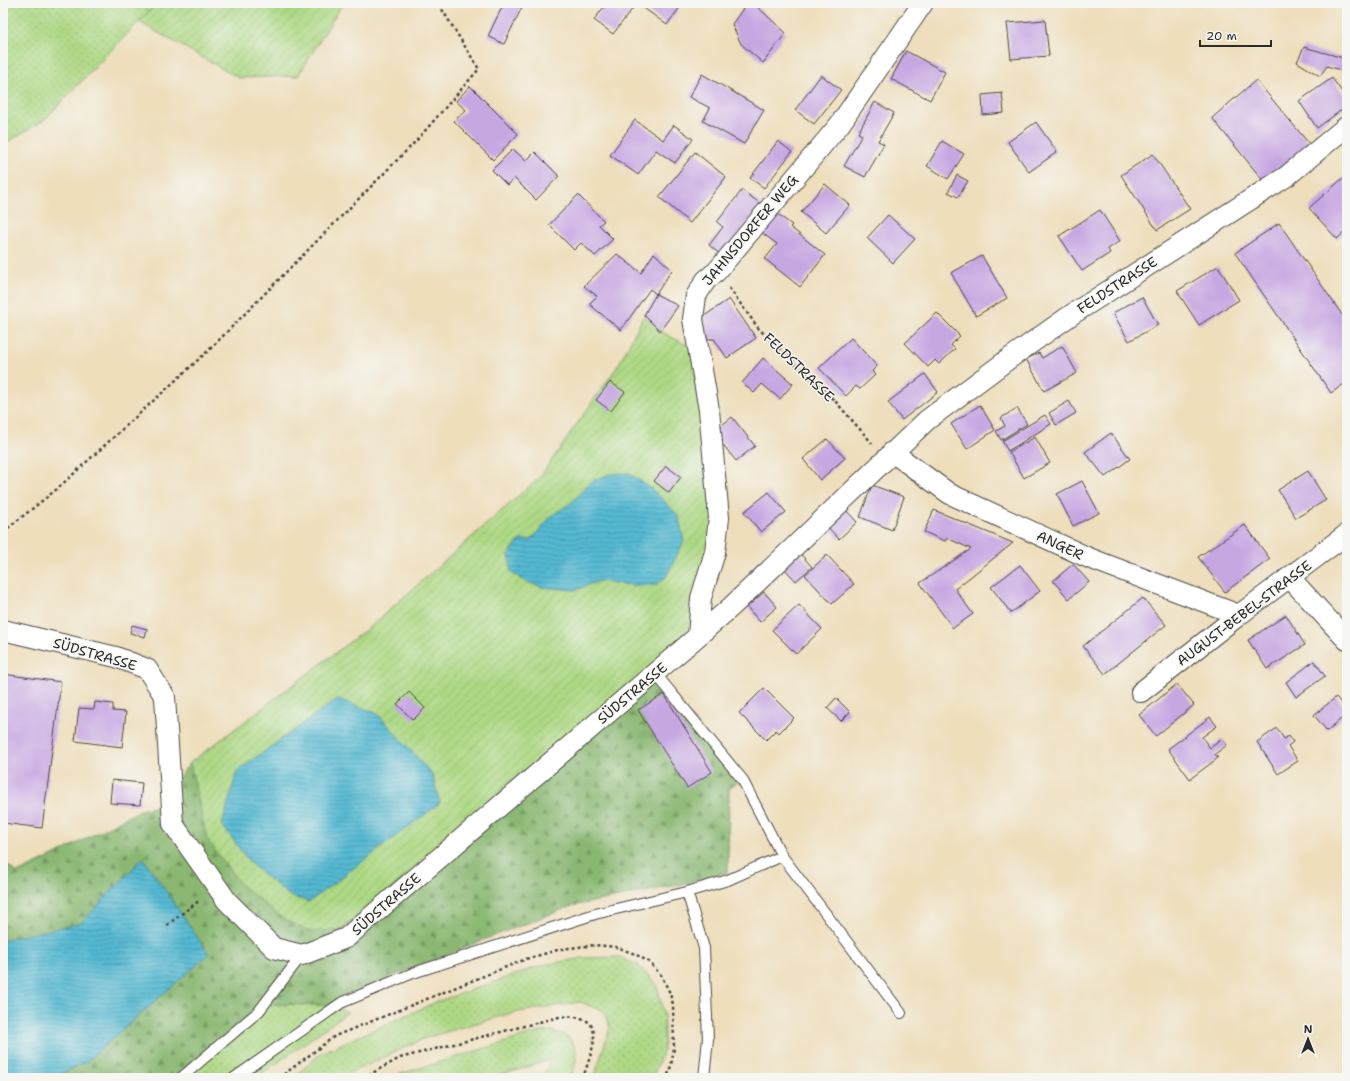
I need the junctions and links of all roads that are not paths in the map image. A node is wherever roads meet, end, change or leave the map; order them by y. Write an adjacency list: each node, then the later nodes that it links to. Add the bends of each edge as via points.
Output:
1 (923, 3): 9 (street, JAHNSDORFER WEG, via 840,124 717,271 706,280 696,296 693,319 709,410 719,518 715,552 701,598)
2 (1347, 126): 3 (street, FELDSTRASSE, via 1287,176 1071,315 1010,358 927,420)
3 (892, 452): 6 (street, FELDSTRASSE); 7 (street, ANGER, via 950,494 1089,558)
4 (1347, 534): 5 (street, AUGUST-BEBEL-STRASSE)
5 (1290, 578): 7 (street, AUGUST-BEBEL-STRASSE); 10 (street)
6 (731, 607): 9 (street, SÜDSTRASSE)
7 (1239, 615): 12 (street, AUGUST-BEBEL-STRASSE)
8 (3, 630): 15 (street, SÜDSTRASSE, via 116,657 147,669 165,696 173,824 227,901 274,948)
9 (698, 636): 11 (street, SÜDSTRASSE)
10 (1347, 640)
11 (655, 673): 13 (lane, via 742,779); 15 (street, SÜDSTRASSE, via 346,938)
12 (1141, 692)
13 (782, 856): 14 (lane, via 728,880); 16 (lane)
14 (687, 892): 18 (lane, via 595,914 413,973 341,1003); 19 (lane, via 704,948 708,1038)
15 (302, 955): 17 (lane, via 259,1011)
16 (901, 1013)
17 (181, 1078)
18 (234, 1078)
19 (704, 1078)

